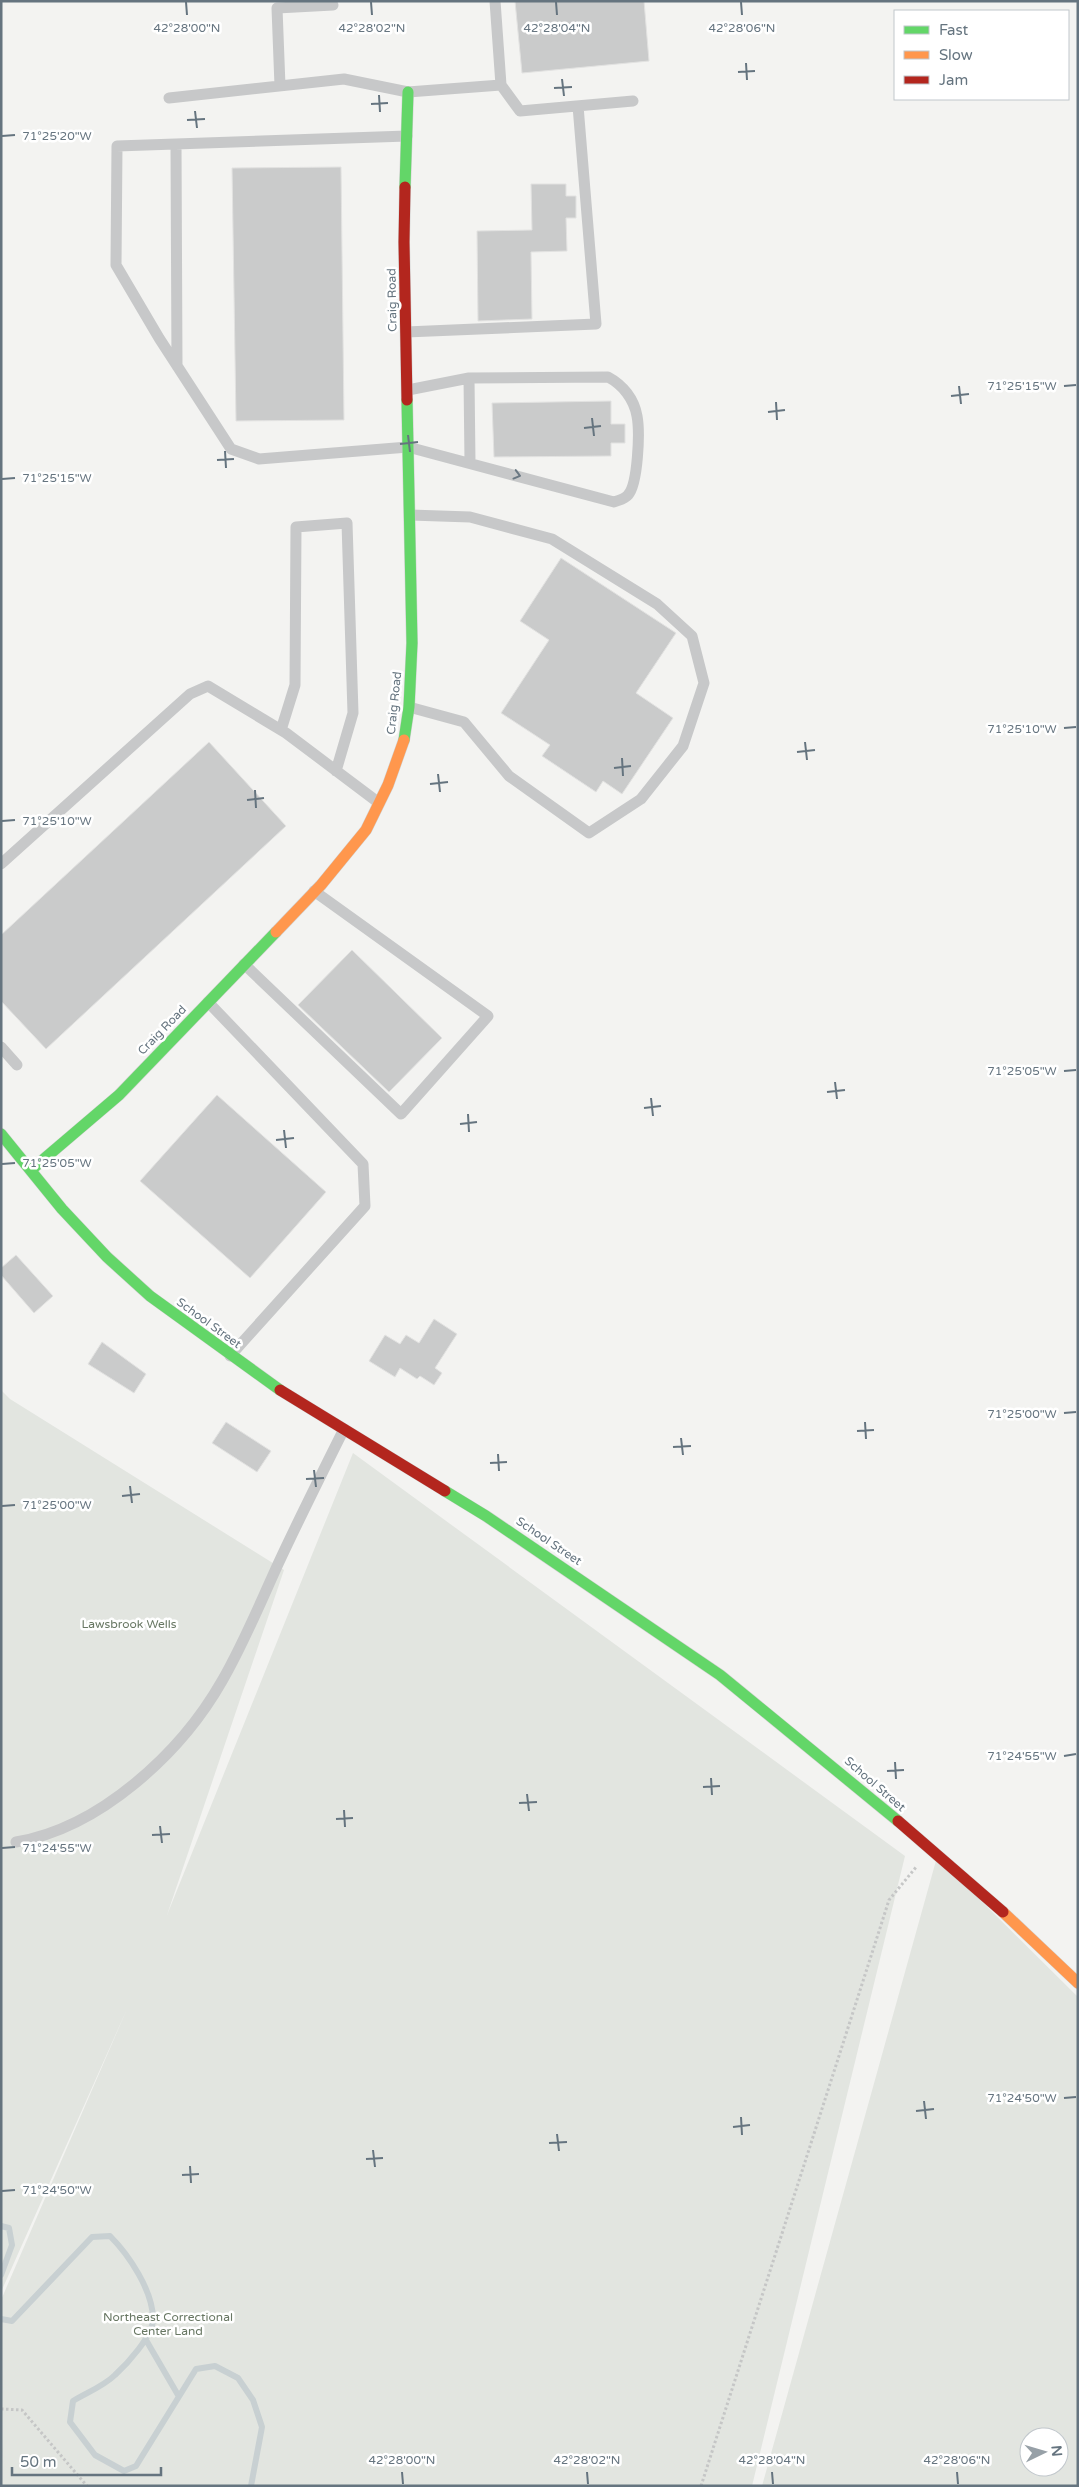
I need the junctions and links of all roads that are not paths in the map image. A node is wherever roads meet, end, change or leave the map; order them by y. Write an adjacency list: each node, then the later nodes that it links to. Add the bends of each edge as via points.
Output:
1 (495, 1): 3 (lane)
2 (333, 5): 4 (lane, via 277,8)
3 (501, 85): 5 (lane); 8 (lane, via 520,111)
4 (280, 86): 5 (lane, via 344,79); 6 (lane)
5 (408, 92): 9 (street, Craig Road)
6 (170, 98)
7 (633, 101): 8 (lane)
8 (578, 106): 11 (lane, via 596,324)
9 (407, 136): 10 (lane); 11 (street, Craig Road)
10 (176, 144): 12 (lane); 12 (lane, via 117,146 116,265)
11 (406, 332): 14 (street, Craig Road)
12 (177, 366): 15 (lane, via 231,449 259,459)
13 (469, 378): 14 (lane); 16 (lane); 16 (lane, one-way to 13, via 614,502 627,496 634,485 637,416 620,384 608,377)
14 (408, 390): 15 (street, Craig Road)
15 (408, 447): 16 (lane); 17 (street, Craig Road)
16 (470, 462)
17 (410, 515): 18 (street, Craig Road, via 412,643); 18 (lane, via 470,517 552,539 657,604 692,636 704,683 683,746 641,799 589,833 509,776 464,722)
18 (409, 707): 21 (street, Craig Road, via 403,746)
19 (281, 730): 20 (lane); 20 (lane, via 295,685 296,527 347,524 353,713); 22 (lane, via 208,686 199,690 183,700)
20 (336, 771): 21 (lane)
21 (379, 803): 23 (street, Craig Road, via 366,830)
22 (1, 864)
23 (314, 892): 24 (street, Craig Road); 24 (lane, via 488,1016 401,1114)
24 (244, 964): 25 (street, Craig Road)
25 (208, 1002): 29 (street, Craig Road, via 119,1095); 30 (lane, via 363,1164 365,1206)
26 (1, 1046): 27 (lane)
27 (17, 1065)
28 (1, 1134): 29 (street, School Street)
29 (30, 1170): 30 (street, School Street, via 107,1257 150,1296)
30 (230, 1356): 31 (street, School Street)
31 (345, 1428): 32 (lane, via 223,1681 197,1720 161,1760 120,1794 78,1821 38,1838); 33 (street, School Street, via 556,1561 720,1675 867,1794 1027,1933)
32 (16, 1842)
33 (1078, 1983)

